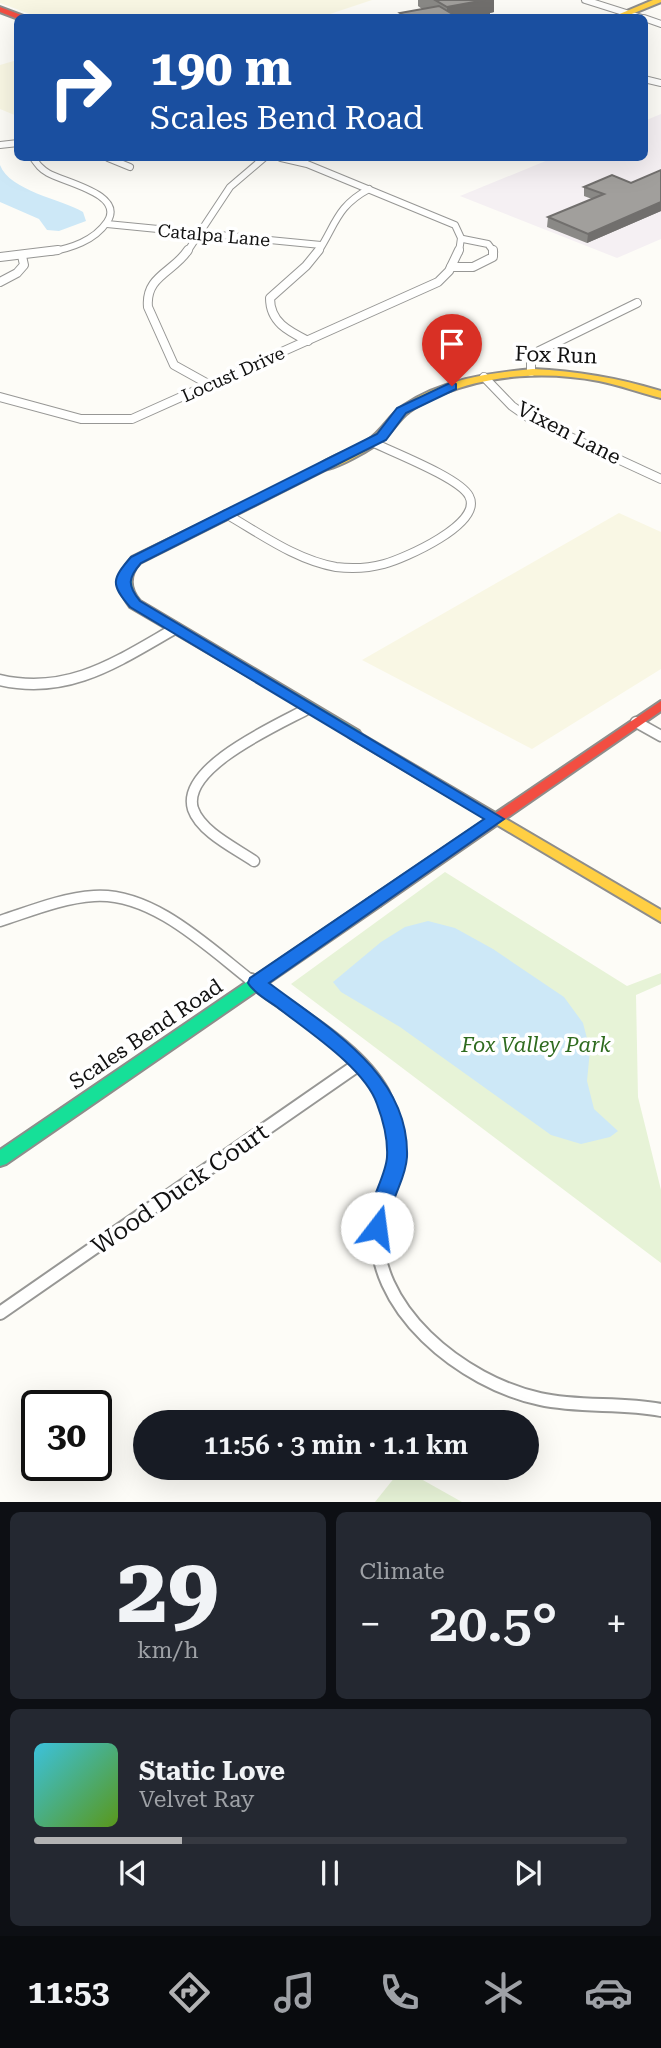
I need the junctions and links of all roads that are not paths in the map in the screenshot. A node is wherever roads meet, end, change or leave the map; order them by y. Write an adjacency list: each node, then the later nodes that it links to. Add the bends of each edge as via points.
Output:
1 (585, 0): 3 (street)
2 (660, 0): 4 (street)
3 (618, 14)
4 (623, 14)
5 (34, 161): 11 (street, via 48,173 102,197 111,213)
6 (115, 161): 9 (street)
7 (260, 161): 12 (street, via 230,187)
8 (294, 161): 10 (street, Locust Drive)
9 (130, 167)
10 (369, 189): 13 (street, Locust Drive, via 455,225); 14 (street, via 341,206)
11 (107, 224): 12 (street, Catalpa Lane); 16 (street, via 72,246)
12 (200, 233): 14 (street, Catalpa Lane); 23 (street, via 185,255 156,278 147,298 174,365)
13 (463, 239): 17 (street, Locust Drive); 17 (street, Locust Drive, via 488,244 493,257 473,268)
14 (321, 245): 20 (street, via 311,262 270,298 271,312 280,325)
15 (0, 257): 16 (street)
16 (22, 257): 18 (street, via 21,270)
17 (451, 267): 20 (street, Locust Drive, via 438,282)
18 (0, 282)
19 (637, 303): 21 (street, via 539,351 531,359)
20 (308, 341): 23 (street, Locust Drive)
21 (531, 372): 22 (street, Fox Run); 24 (street, Fox Run, via 605,377)
22 (484, 377): 26 (street, Fox Run, via 407,407 387,432); 27 (street, Vixen Lane, via 529,418)
23 (210, 384): 25 (street, Locust Drive, via 143,415 106,422 79,421)
24 (661, 395)
25 (0, 397)
26 (372, 442): 28 (street, Fox Run); 28 (street, via 459,485 471,498 470,515 399,559 351,568 315,561)
27 (661, 479)
28 (226, 514): 29 (street, Fox Run, via 136,560 124,573 123,590 128,597)
29 (176, 628): 30 (street, via 65,683 27,686); 32 (street)
30 (0, 680)
31 (661, 705): 33 (street, Scales Bend Road)
32 (309, 708): 35 (street); 36 (street, via 216,762 192,791 201,820)
33 (636, 722): 34 (street); 35 (street, Scales Bend Road)
34 (661, 736)
35 (495, 819): 37 (street); 39 (street, Scales Bend Road)
36 (254, 861)
37 (661, 917)
38 (0, 920): 39 (street, via 85,897 130,899 153,909)
39 (257, 983): 40 (street); 41 (street, Scales Bend Road)
40 (359, 1064): 42 (street, Wood Duck Court); 43 (street, via 387,1102 397,1142 393,1178 377,1228 379,1250 387,1279 427,1337 482,1380 514,1392 580,1405)
41 (0, 1159)
42 (0, 1313)
43 (661, 1410)

